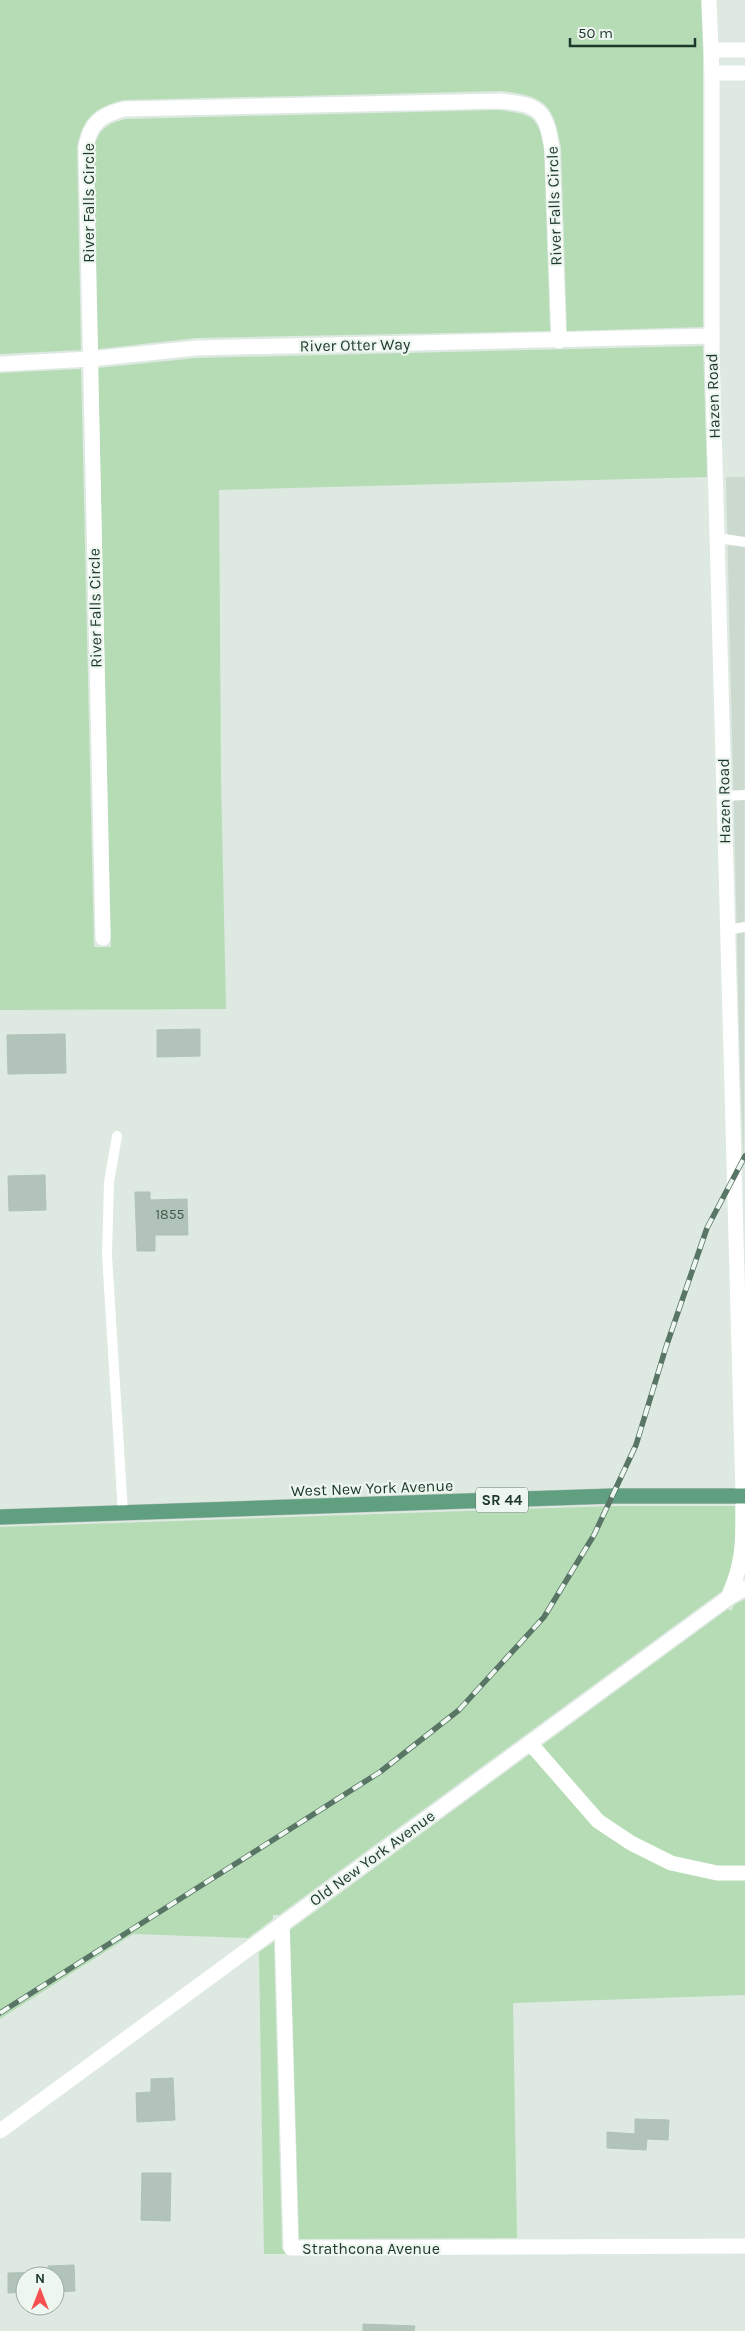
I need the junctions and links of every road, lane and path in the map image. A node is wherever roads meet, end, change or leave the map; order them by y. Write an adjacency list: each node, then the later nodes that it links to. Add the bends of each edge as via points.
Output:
1 (709, 0): 2 (street, Hazen Road)
2 (712, 50): 3 (street); 4 (street, Hazen Road)
3 (745, 50)
4 (712, 73): 5 (street); 6 (street, Hazen Road)
5 (745, 73)
6 (712, 336): 7 (street, River Otter Way); 10 (street, Hazen Road)
7 (559, 341): 8 (street, River Otter Way, via 196,348); 8 (street, River Falls Circle, via 552,148 549,127 539,110 524,103 500,101 124,109 99,120 89,131 86,147)
8 (90, 360): 9 (street, River Otter Way); 16 (street, River Falls Circle)
9 (0, 364)
10 (718, 538): 11 (lane); 13 (street, Hazen Road)
11 (745, 542)
12 (745, 795): 13 (lane)
13 (724, 796): 15 (street, Hazen Road)
14 (745, 927): 15 (lane)
15 (727, 930): 18 (street, Hazen Road)
16 (102, 938)
17 (117, 1136): 20 (lane, via 109,1182 107,1255)
18 (741, 1265): 19 (street, Hazen Road)
19 (744, 1496): 20 (main road, West New York Avenue / SR 44, via 613,1496); 23 (street, Hazen Road, via 743,1559 739,1577)
20 (123, 1513): 21 (main road, West New York Avenue / SR 44)
21 (0, 1517)
22 (745, 1588): 23 (street, Old New York Avenue)
23 (728, 1598): 24 (street, Old New York Avenue)
24 (530, 1743): 25 (street, via 598,1821 631,1843 672,1863 717,1872); 26 (street, Old New York Avenue)
25 (745, 1873)
26 (282, 1924): 27 (street, Old New York Avenue); 28 (street, Strathcona Avenue, via 291,2248)
27 (0, 2131)
28 (745, 2246)

